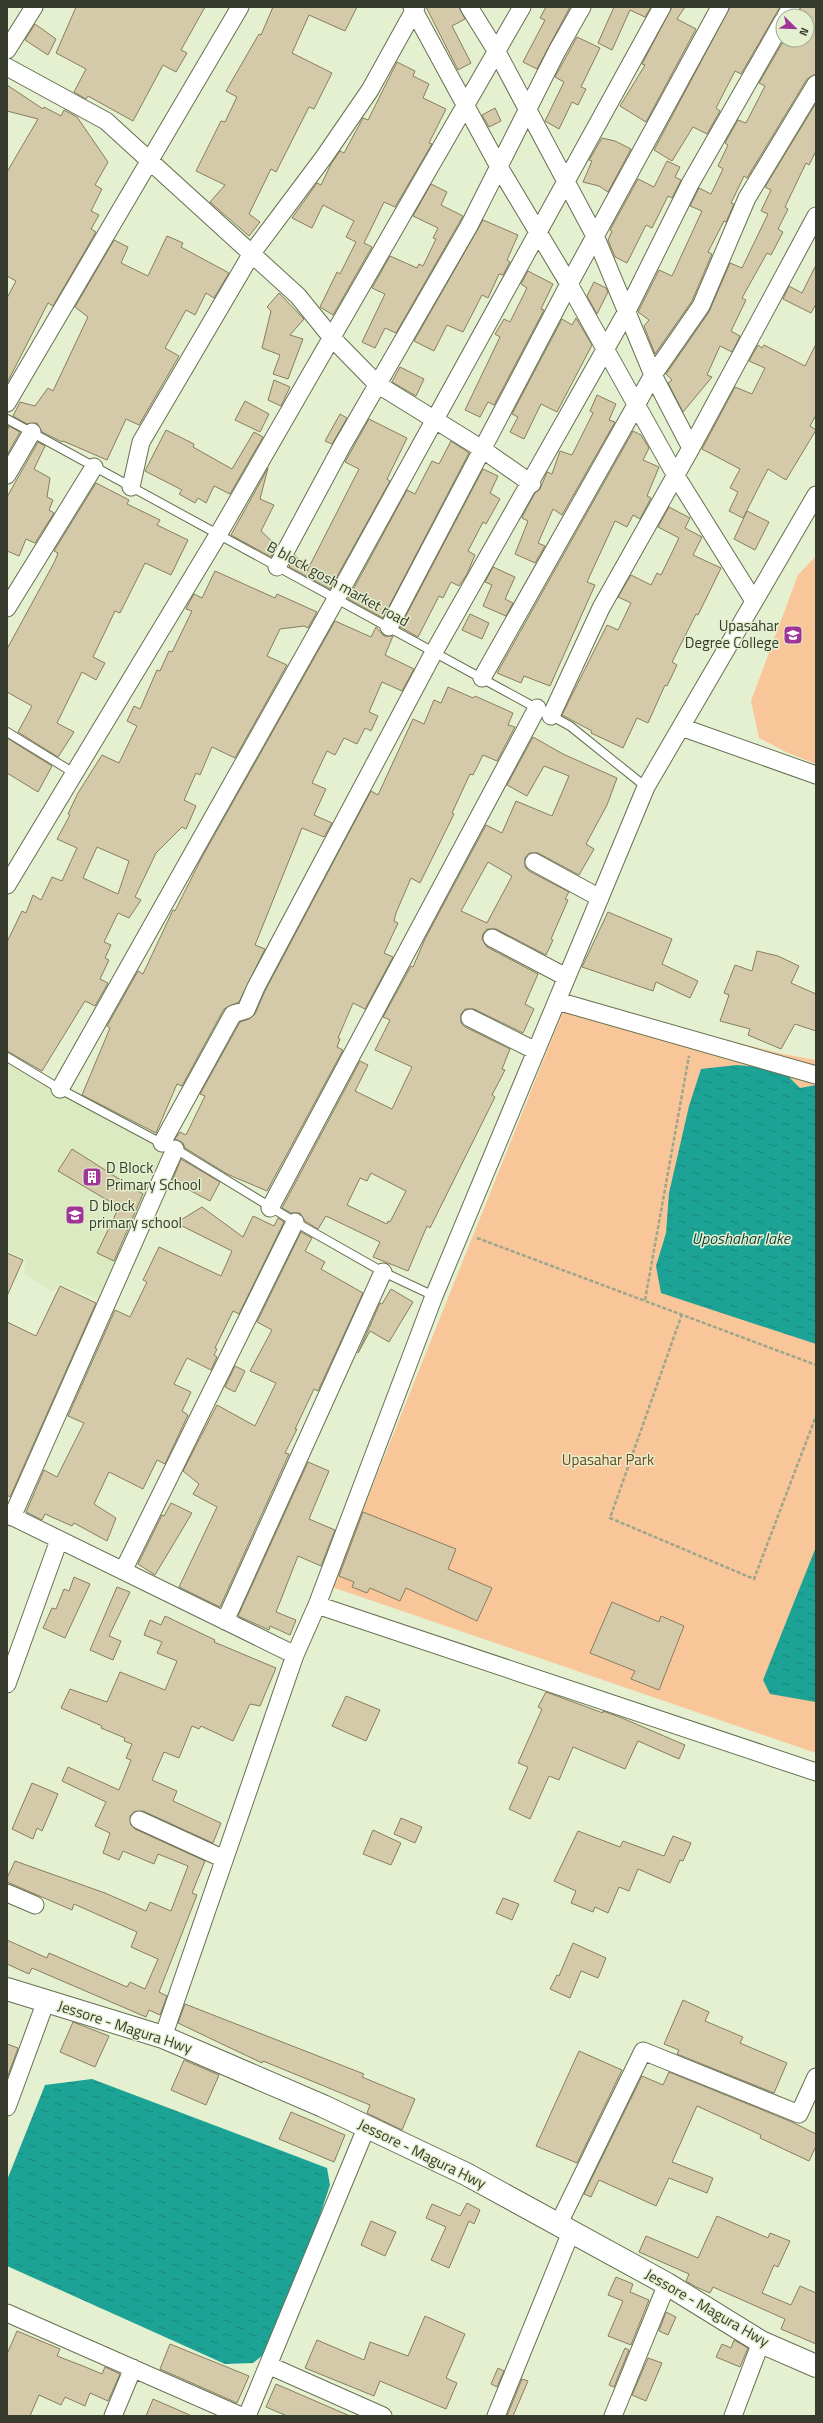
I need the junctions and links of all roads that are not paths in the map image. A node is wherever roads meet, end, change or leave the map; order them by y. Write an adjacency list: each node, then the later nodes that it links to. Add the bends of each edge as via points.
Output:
1 (34, 7): 10 (street)
2 (240, 7): 16 (street)
3 (469, 7): 11 (street)
4 (522, 7): 11 (street)
5 (582, 7): 15 (street)
6 (662, 7): 18 (street)
7 (720, 7): 21 (street)
8 (414, 8): 14 (street); 22 (street, via 370,90 324,157)
9 (775, 35): 24 (street, via 690,184)
10 (7, 50)
11 (497, 52): 14 (street); 15 (street)
12 (7, 67): 16 (street, via 106,121)
13 (816, 84): 27 (street, via 747,198 701,306)
14 (465, 105): 17 (street); 25 (street)
15 (528, 109): 17 (street); 18 (street)
16 (150, 160): 22 (street); 29 (street)
17 (499, 167): 20 (street); 28 (street, via 469,226)
18 (566, 180): 20 (street); 21 (street)
19 (816, 216): 34 (street)
20 (538, 230): 23 (street); 32 (street)
21 (596, 238): 23 (street); 24 (street)
22 (252, 253): 25 (street, via 298,296); 40 (street, via 141,442)
23 (569, 284): 26 (street); 35 (street)
24 (627, 311): 26 (street); 27 (street)
25 (332, 338): 28 (street); 42 (street)
26 (606, 350): 30 (street); 39 (street)
27 (653, 375): 30 (street); 34 (street)
28 (377, 384): 32 (street); 43 (street)
29 (7, 403)
30 (636, 405): 38 (street); 49 (street)
31 (7, 419): 33 (lane, B block gosh market road)
32 (434, 420): 35 (street); 44 (street)
33 (32, 432): 36 (lane, B block gosh market road); 37 (street)
34 (692, 448): 38 (street)
35 (482, 449): 39 (street); 47 (street)
36 (94, 467): 40 (lane, B block gosh market road); 46 (street)
37 (7, 475)
38 (676, 476): 45 (street); 50 (street)
39 (532, 484): 48 (street)
40 (131, 487): 42 (lane, B block gosh market road)
41 (816, 495): 45 (street)
42 (218, 535): 43 (lane, B block gosh market road); 53 (street)
43 (277, 567): 44 (lane, B block gosh market road)
44 (336, 599): 47 (lane, B block gosh market road); 66 (street)
45 (754, 601): 51 (street)
46 (7, 608)
47 (389, 627): 48 (lane, B block gosh market road)
48 (434, 652): 49 (lane, B block gosh market road); 67 (street, via 246,1010 233,1014)
49 (482, 678): 50 (lane, B block gosh market road)
50 (544, 712): 55 (lane, B block gosh market road, via 570,726); 68 (street)
51 (681, 727): 54 (street); 55 (street)
52 (7, 732): 53 (lane)
53 (74, 773): 57 (street)
54 (816, 775)
55 (646, 787): 58 (street)
56 (534, 862): 58 (street)
57 (7, 885)
58 (600, 898): 60 (street)
59 (492, 938): 60 (street)
60 (566, 977): 61 (street)
61 (557, 1001): 63 (street); 65 (street)
62 (470, 1018): 63 (street)
63 (536, 1051): 71 (street)
64 (7, 1057): 66 (lane)
65 (816, 1075)
66 (60, 1089): 67 (lane)
67 (169, 1146): 68 (lane); 72 (street)
68 (270, 1208): 69 (lane)
69 (295, 1222): 70 (lane); 74 (street)
70 (384, 1272): 71 (lane); 76 (street)
71 (434, 1296): 75 (street)
72 (10, 1516): 73 (street)
73 (59, 1540): 74 (street); 78 (street)
74 (123, 1571): 76 (street)
75 (317, 1606): 77 (street); 79 (street)
76 (225, 1621): 77 (street)
77 (295, 1655): 81 (street)
78 (7, 1684)
79 (816, 1772)
80 (139, 1820): 81 (street)
81 (224, 1859): 86 (street)
82 (7, 1893): 83 (street)
83 (35, 1905)
84 (7, 1990): 85 (highway, Jessore - Magura Hwy)
85 (46, 2001): 86 (highway, Jessore - Magura Hwy); 88 (street)
86 (163, 2037): 89 (highway, Jessore - Magura Hwy, via 276,2084)
87 (816, 2077): 90 (street, via 799,2114 643,2051)
88 (7, 2108)
89 (367, 2126): 90 (highway, Jessore - Magura Hwy, via 466,2174); 94 (street)
90 (564, 2228): 91 (highway, Jessore - Magura Hwy); 101 (street)
91 (667, 2284): 93 (highway, Jessore - Magura Hwy); 102 (street)
92 (7, 2314): 96 (street)
93 (762, 2342): 95 (highway, Jessore - Magura Hwy); 103 (street)
94 (268, 2365): 97 (street); 100 (street)
95 (816, 2366)
96 (133, 2368): 98 (street); 99 (street)
97 (379, 2415)
98 (113, 2416)
99 (241, 2416)
100 (247, 2416)
101 (496, 2416)
102 (613, 2416)
103 (733, 2416)

